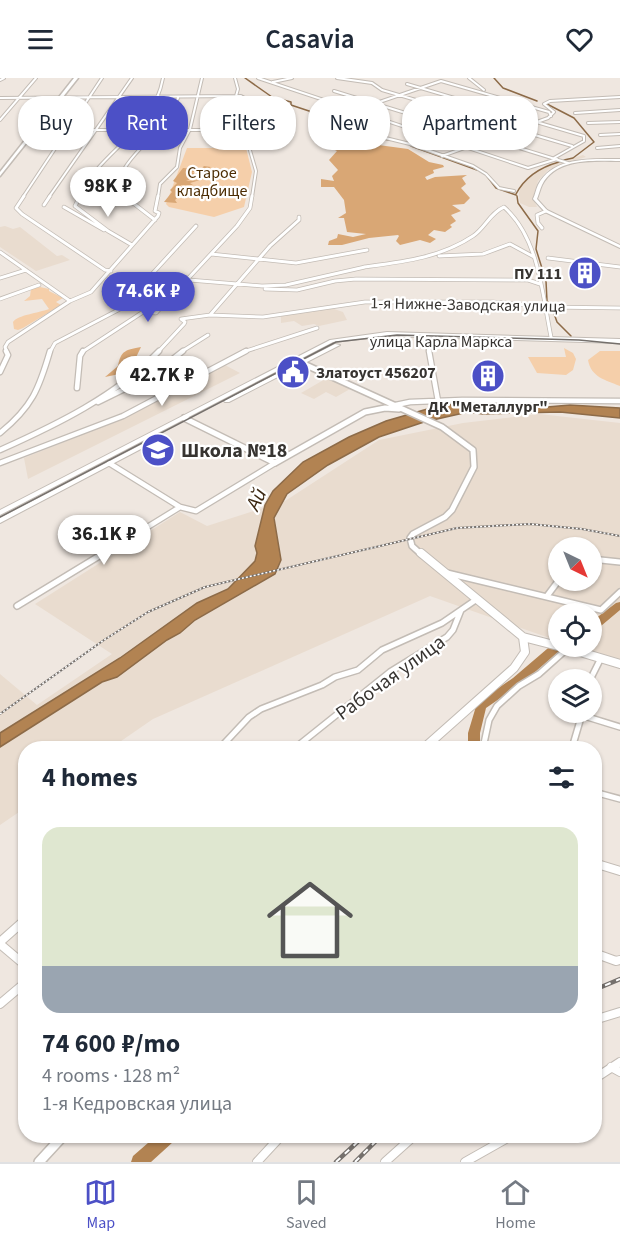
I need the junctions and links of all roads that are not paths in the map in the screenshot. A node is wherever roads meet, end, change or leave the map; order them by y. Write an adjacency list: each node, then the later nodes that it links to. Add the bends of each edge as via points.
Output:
1 (4, 78): 13 (street)
2 (36, 78): 20 (street)
3 (76, 78): 21 (main road)
4 (102, 78): 22 (street)
5 (132, 78): 23 (street)
6 (163, 78): 24 (street)
7 (202, 78): 31 (street)
8 (236, 78): 25 (street)
9 (258, 78): 14 (street)
10 (292, 78): 14 (street)
11 (338, 78): 19 (street, via 372,83)
12 (469, 78): 18 (street)
13 (0, 80)
14 (271, 83): 26 (street)
15 (407, 84): 16 (street)
16 (418, 88): 18 (street, via 441,81); 19 (street); 43 (street)
17 (334, 91): 27 (street)
18 (486, 91): 40 (street, via 531,105)
19 (400, 95): 28 (street); 35 (street)
20 (22, 96)
21 (62, 96)
22 (91, 96)
23 (121, 96)
24 (160, 96)
25 (238, 96)
26 (309, 96)
27 (350, 96)
28 (403, 96)
29 (18, 97): 33 (street)
30 (188, 97): 31 (street)
31 (197, 97): 32 (street); 49 (street)
32 (200, 97)
33 (0, 98)
34 (620, 98): 37 (street)
35 (390, 99)
36 (18, 101): 42 (street)
37 (544, 103): 40 (street, via 554,112)
38 (620, 110): 39 (street)
39 (575, 113)
40 (551, 116): 43 (street)
41 (106, 117): 47 (street)
42 (0, 120)
43 (539, 122): 55 (street, via 584,136 584,141)
44 (620, 122): 45 (street)
45 (588, 123)
46 (94, 128): 47 (street)
47 (98, 128): 48 (street); 71 (street)
48 (106, 128)
49 (190, 129): 50 (street); 74 (street, via 180,148 177,167 160,184 155,211)
50 (200, 129)
51 (620, 134): 52 (street)
52 (600, 135)
53 (538, 136): 55 (street)
54 (390, 139): 66 (street)
55 (572, 146): 67 (street)
56 (620, 146): 57 (street)
57 (597, 148)
58 (20, 150): 69 (main road)
59 (55, 150): 93 (street, via 16,205 22,214)
60 (116, 150): 79 (street, via 90,177 75,206)
61 (139, 150): 76 (street, via 117,185 118,191)
62 (250, 150): 84 (street, via 256,171 250,208)
63 (461, 150): 66 (street)
64 (473, 150): 67 (street, via 528,168)
65 (528, 150): 67 (street)
66 (442, 156): 70 (street, via 473,166 499,188)
67 (561, 160): 68 (main road); 73 (main road, via 542,181 536,199)
68 (620, 160)
69 (0, 176)
70 (514, 191)
71 (44, 205)
72 (64, 207): 79 (street)
73 (546, 211): 78 (street, via 537,215); 81 (main road)
74 (159, 213): 76 (street)
75 (299, 217): 88 (street)
76 (155, 220): 80 (street)
77 (196, 226): 126 (street, via 120,309 51,348 37,395 28,410)
78 (542, 228)
79 (108, 231): 80 (street)
80 (132, 245): 93 (street)
81 (620, 247)
82 (367, 250): 88 (street, via 296,263)
83 (0, 252): 92 (street)
84 (211, 254): 88 (street); 95 (street)
85 (435, 256): 86 (street, via 483,254 510,244); 86 (street, via 480,231 504,207 514,213); 90 (street)
86 (534, 257): 98 (street)
87 (548, 258): 91 (street)
88 (259, 260): 97 (street)
89 (377, 266): 90 (street)
90 (364, 267): 97 (street, via 286,285)
91 (620, 267)
92 (26, 270): 94 (street); 96 (street)
93 (111, 272): 103 (street, via 91,292)
94 (0, 278)
95 (189, 279): 97 (street); 116 (street, via 156,313 143,312 83,351)
96 (42, 280): 99 (street); 100 (street)
97 (236, 284): 107 (street)
98 (540, 284): 101 (street, via 528,280 356,279 297,290); 104 (street)
99 (39, 285): 100 (street); 102 (street)
100 (53, 289): 103 (street)
101 (265, 289)
102 (0, 299)
103 (70, 301): 115 (street, via 8,342 8,356)
104 (546, 307): 105 (street, 1-я Нижне-Заводская улица); 107 (street, 1-я Нижне-Заводская улица, via 493,302 365,302 263,317); 110 (street)
105 (558, 307): 106 (street, 1-я Нижне-Заводская улица)
106 (620, 308)
107 (210, 315): 123 (street, via 181,320 184,324 151,361)
108 (316, 328): 128 (street, via 248,350 123,416)
109 (208, 335): 123 (street, via 197,339 151,376)
110 (551, 337): 112 (main road, улица Карла Маркса); 114 (main road, улица Карла Маркса, via 380,334 332,341)
111 (427, 339): 112 (main road, улица Карла Маркса); 114 (main road, улица Карла Маркса, via 389,338 340,344); 119 (street)
112 (602, 340): 113 (main road, улица Карла Маркса)
113 (620, 341)
114 (298, 361): 117 (street); 125 (main road, улица Карла Маркса)
115 (0, 372)
116 (76, 388)
117 (385, 400): 120 (street); 124 (street)
118 (620, 400): 119 (street)
119 (438, 401): 120 (street)
120 (394, 404): 121 (street); 122 (street)
121 (385, 408): 122 (street); 124 (street)
122 (406, 410): 136 (street, via 442,427 473,450 474,467 452,510 410,538 416,551)
123 (80, 411): 127 (street)
124 (364, 412): 130 (street)
125 (187, 419): 129 (main road, улица Карла Маркса); 130 (street); 132 (main road, улица Карла Маркса)
126 (0, 433)
127 (0, 450)
128 (0, 463)
129 (109, 463): 131 (street); 133 (main road, улица Карла Маркса)
130 (275, 464): 131 (street, via 196,511)
131 (180, 507): 141 (street)
132 (0, 513)
133 (0, 521)
134 (602, 560): 135 (street)
135 (620, 562)
136 (446, 573): 139 (street); 140 (street)
137 (551, 591): 139 (street)
138 (620, 592): 139 (street, via 601,610)
139 (548, 596)
140 (477, 599): 142 (street, Рабочая улица); 143 (street)
141 (17, 606)
142 (462, 610): 153 (street, via 382,650 358,670 261,709); 154 (street, Рабочая улица, via 447,637 390,672)
143 (523, 637): 144 (street); 155 (street, via 523,658)
144 (548, 643)
145 (550, 657): 156 (street, via 535,677 498,703 485,724)
146 (598, 657): 147 (street)
147 (601, 658): 148 (street); 149 (street)
148 (620, 664)
149 (596, 669)
150 (602, 721): 152 (street)
151 (579, 723): 157 (street)
152 (620, 727)
153 (227, 741)
154 (304, 741)
155 (432, 741)
156 (484, 741)
157 (574, 741)
158 (602, 794): 159 (street)
159 (620, 799)
160 (602, 865): 161 (street)
161 (620, 871)
162 (18, 926): 163 (street)
163 (0, 943): 165 (street)
164 (602, 955): 166 (street)
165 (18, 959)
166 (620, 960)
167 (18, 989): 168 (street)
168 (0, 1004)
169 (620, 1012): 170 (street)
170 (602, 1018)
171 (620, 1062): 172 (street)
172 (611, 1067): 173 (street); 174 (street)
173 (620, 1072)
174 (602, 1073)
175 (57, 1143): 179 (street)
176 (275, 1143): 180 (street)
177 (406, 1143): 181 (street)
178 (499, 1143): 182 (street)
179 (39, 1162)
180 (257, 1162)
181 (385, 1162)
182 (465, 1162)

